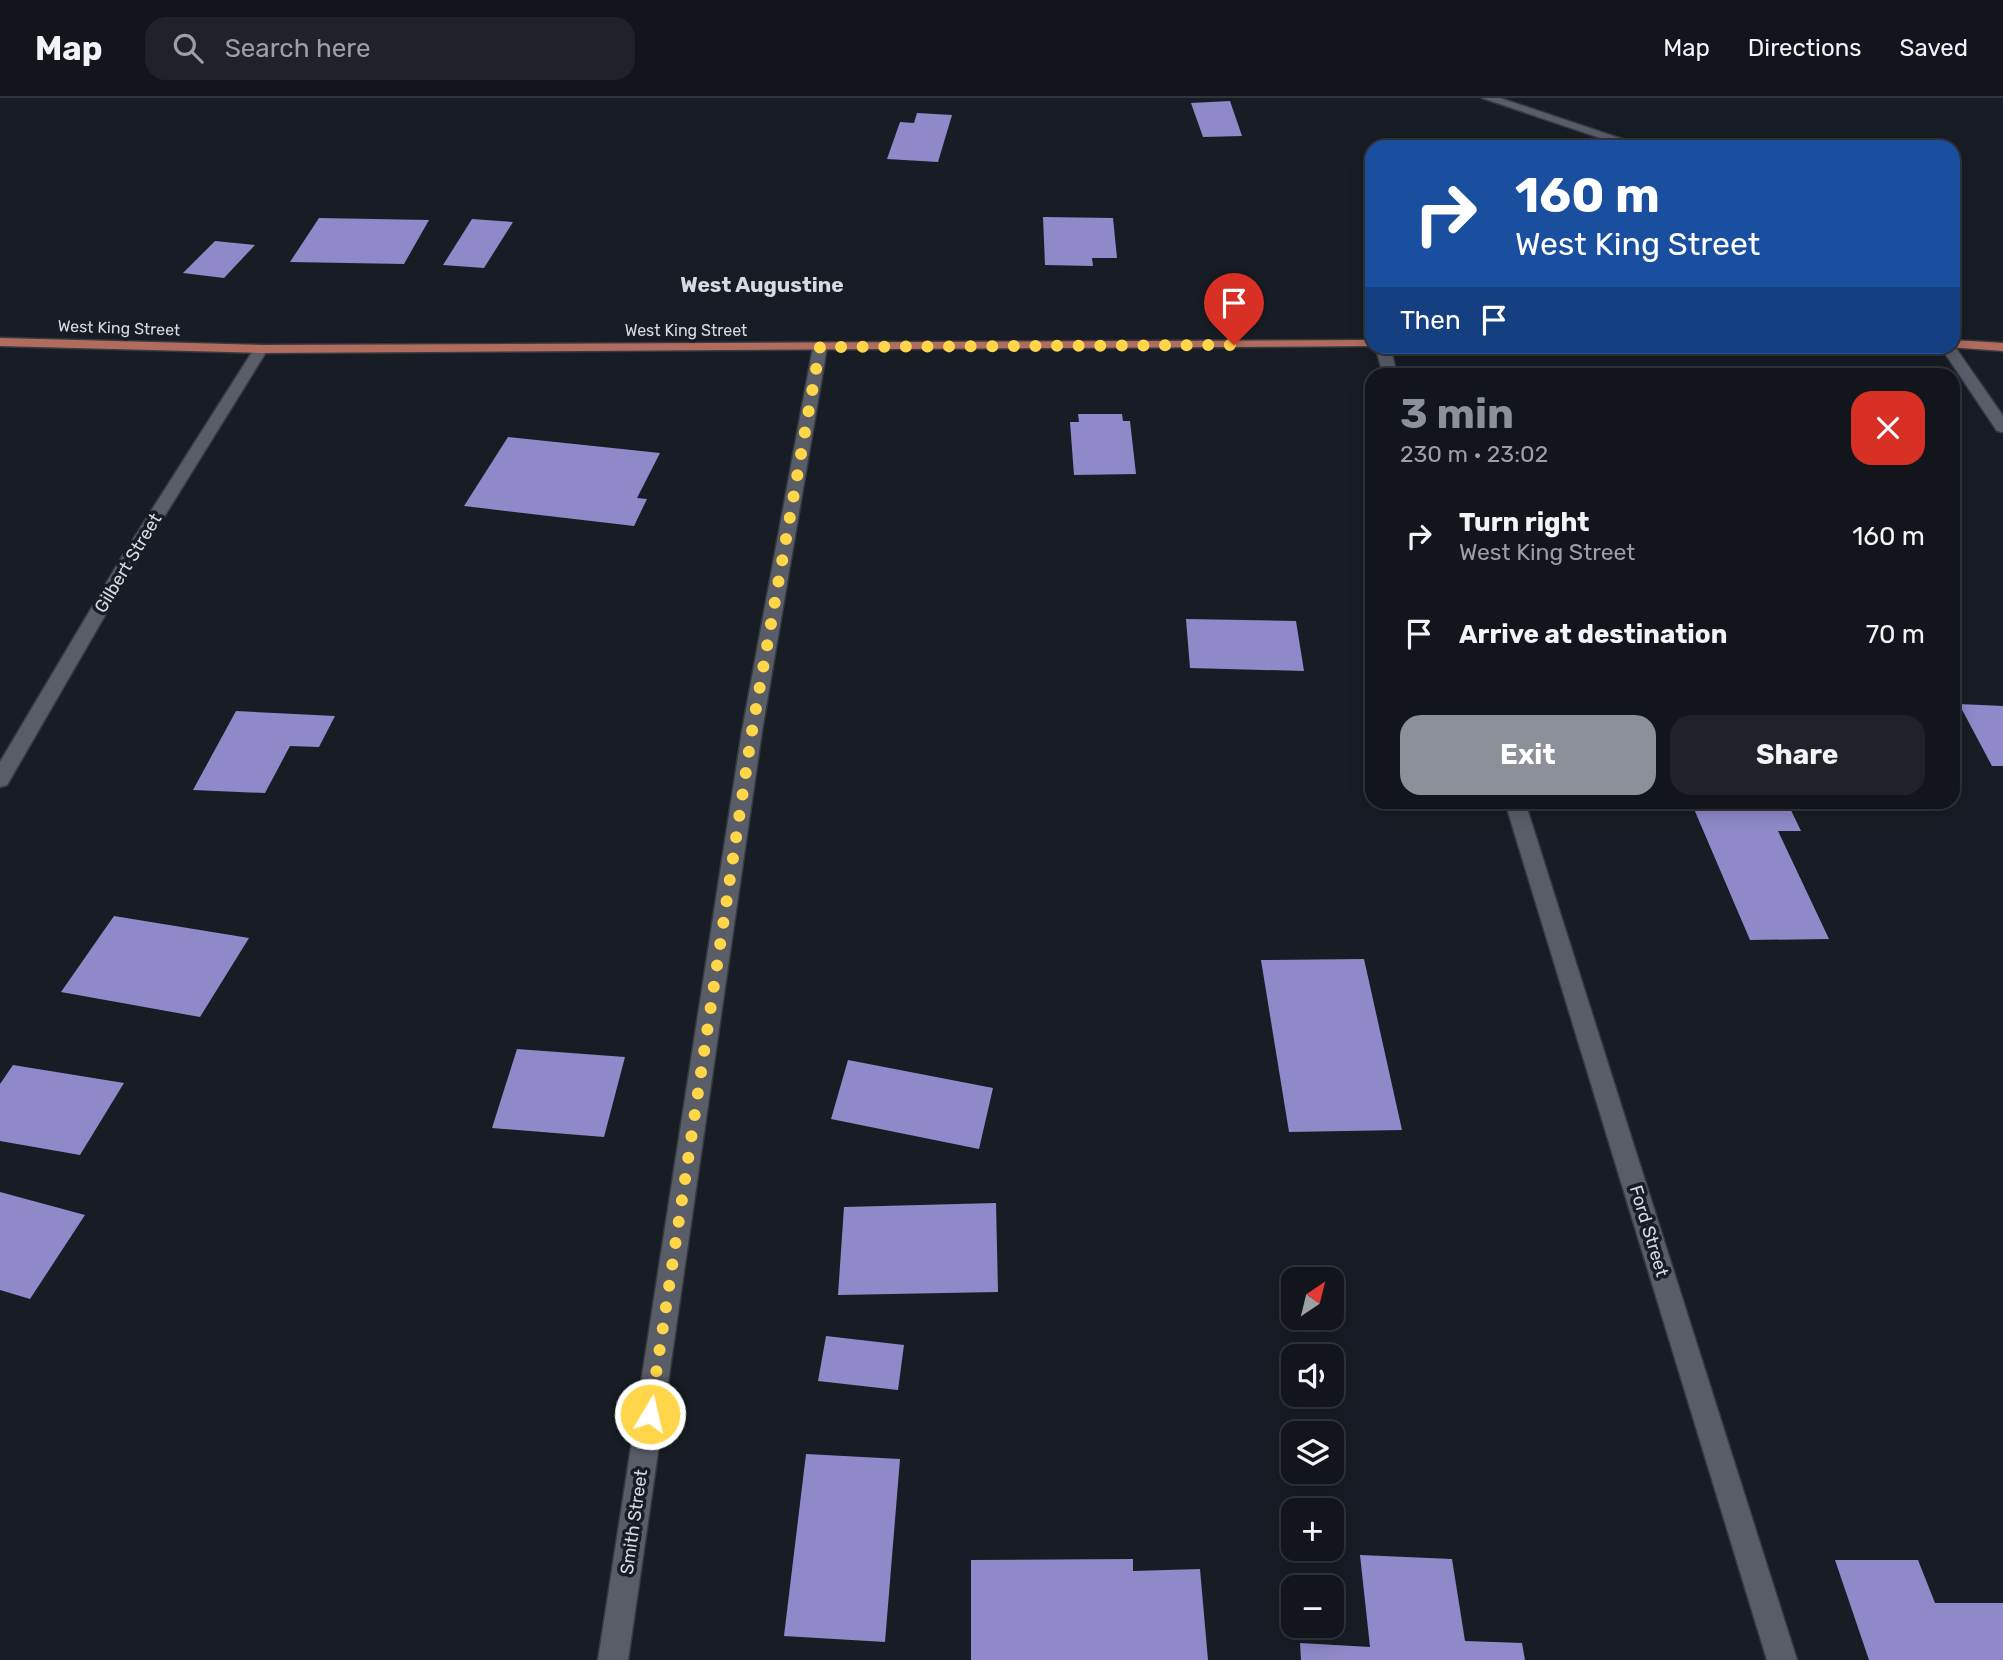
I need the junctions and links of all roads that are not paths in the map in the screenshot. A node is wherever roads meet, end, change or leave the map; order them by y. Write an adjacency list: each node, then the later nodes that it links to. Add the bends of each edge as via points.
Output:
1 (1488, 98): 2 (street)
2 (1618, 140)
3 (0, 342): 8 (main road, West King Street)
4 (1365, 344): 6 (main road, West King Street)
5 (1960, 344): 7 (main road)
6 (820, 347): 8 (main road, West King Street); 13 (street, Smith Street, via 752,731)
7 (2003, 347)
8 (261, 349): 11 (street, Gilbert Street, via 126,564)
9 (1953, 354): 10 (street)
10 (2003, 427)
11 (0, 779)
12 (1517, 809): 14 (street, Ford Street)
13 (613, 1660)
14 (1782, 1660)

